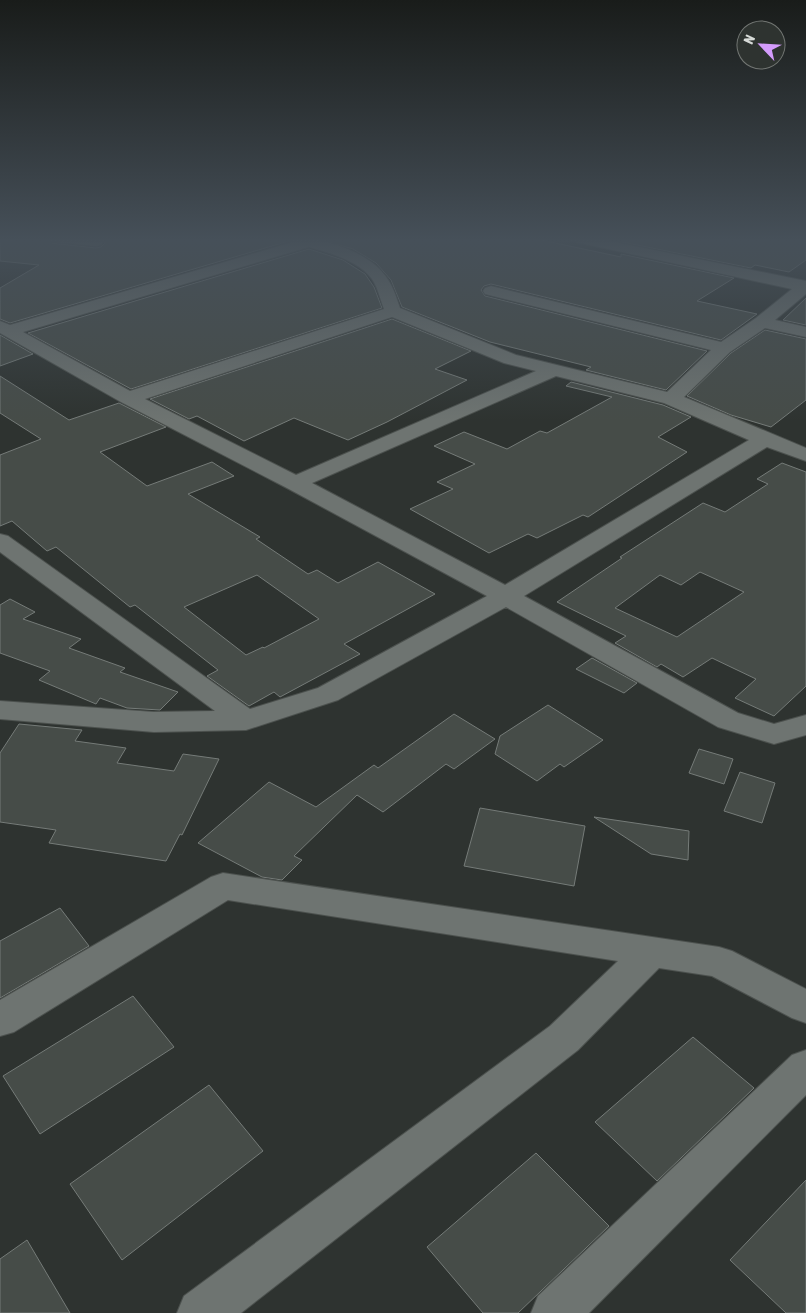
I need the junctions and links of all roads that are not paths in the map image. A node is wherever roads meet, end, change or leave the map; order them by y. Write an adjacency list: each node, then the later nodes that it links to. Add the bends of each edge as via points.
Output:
1 (104, 299): 7 (street)
2 (389, 299): 5 (street)
3 (525, 299): 9 (street)
4 (789, 299): 6 (street)
5 (393, 311): 10 (street, via 510,359); 11 (street)
6 (762, 322): 8 (street); 9 (street)
7 (4, 329): 11 (street)
8 (806, 332)
9 (724, 348): 12 (street)
10 (554, 370): 12 (street); 15 (street)
11 (128, 398): 15 (street)
12 (671, 399): 13 (street)
13 (765, 439): 14 (street); 17 (street)
14 (806, 455)
15 (295, 482): 17 (street)
16 (0, 541): 19 (street)
17 (506, 596): 19 (street, via 328,694); 20 (street, via 728,720 774,734)
18 (0, 710): 19 (street, via 154,722)
19 (246, 720)
20 (806, 725)
21 (652, 951): 22 (street, via 719,962); 23 (street, via 222,886); 25 (street, via 564,1038)
22 (806, 1007)
23 (0, 1020)
24 (806, 1068): 26 (street)
25 (201, 1313)
26 (555, 1313)

